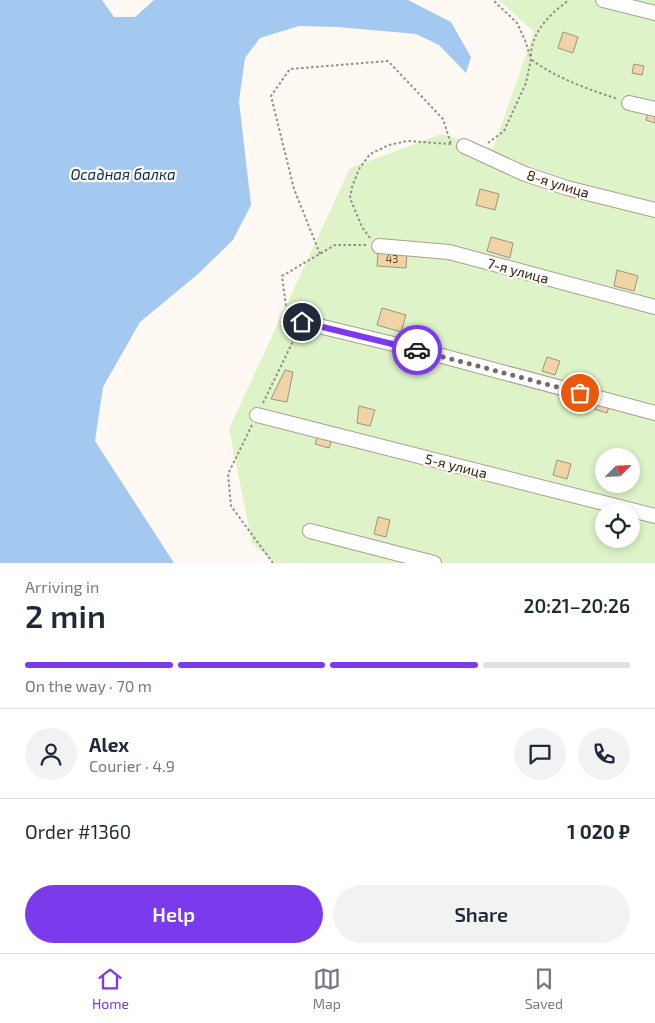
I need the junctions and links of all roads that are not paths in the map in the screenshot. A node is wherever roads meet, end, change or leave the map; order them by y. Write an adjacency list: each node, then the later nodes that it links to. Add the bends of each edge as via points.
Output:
1 (602, 0): 2 (lane)
2 (655, 13)
3 (629, 103): 4 (lane)
4 (655, 109)
5 (458, 145): 6 (lane, 8-я улица, via 567,188)
6 (655, 210)
7 (379, 246): 8 (lane, 7-я улица, via 449,252)
8 (655, 307)
9 (302, 322): 10 (lane)
10 (655, 413)
11 (257, 415): 12 (lane, 5-я улица)
12 (655, 516)
13 (310, 531): 14 (lane)
14 (434, 563)

